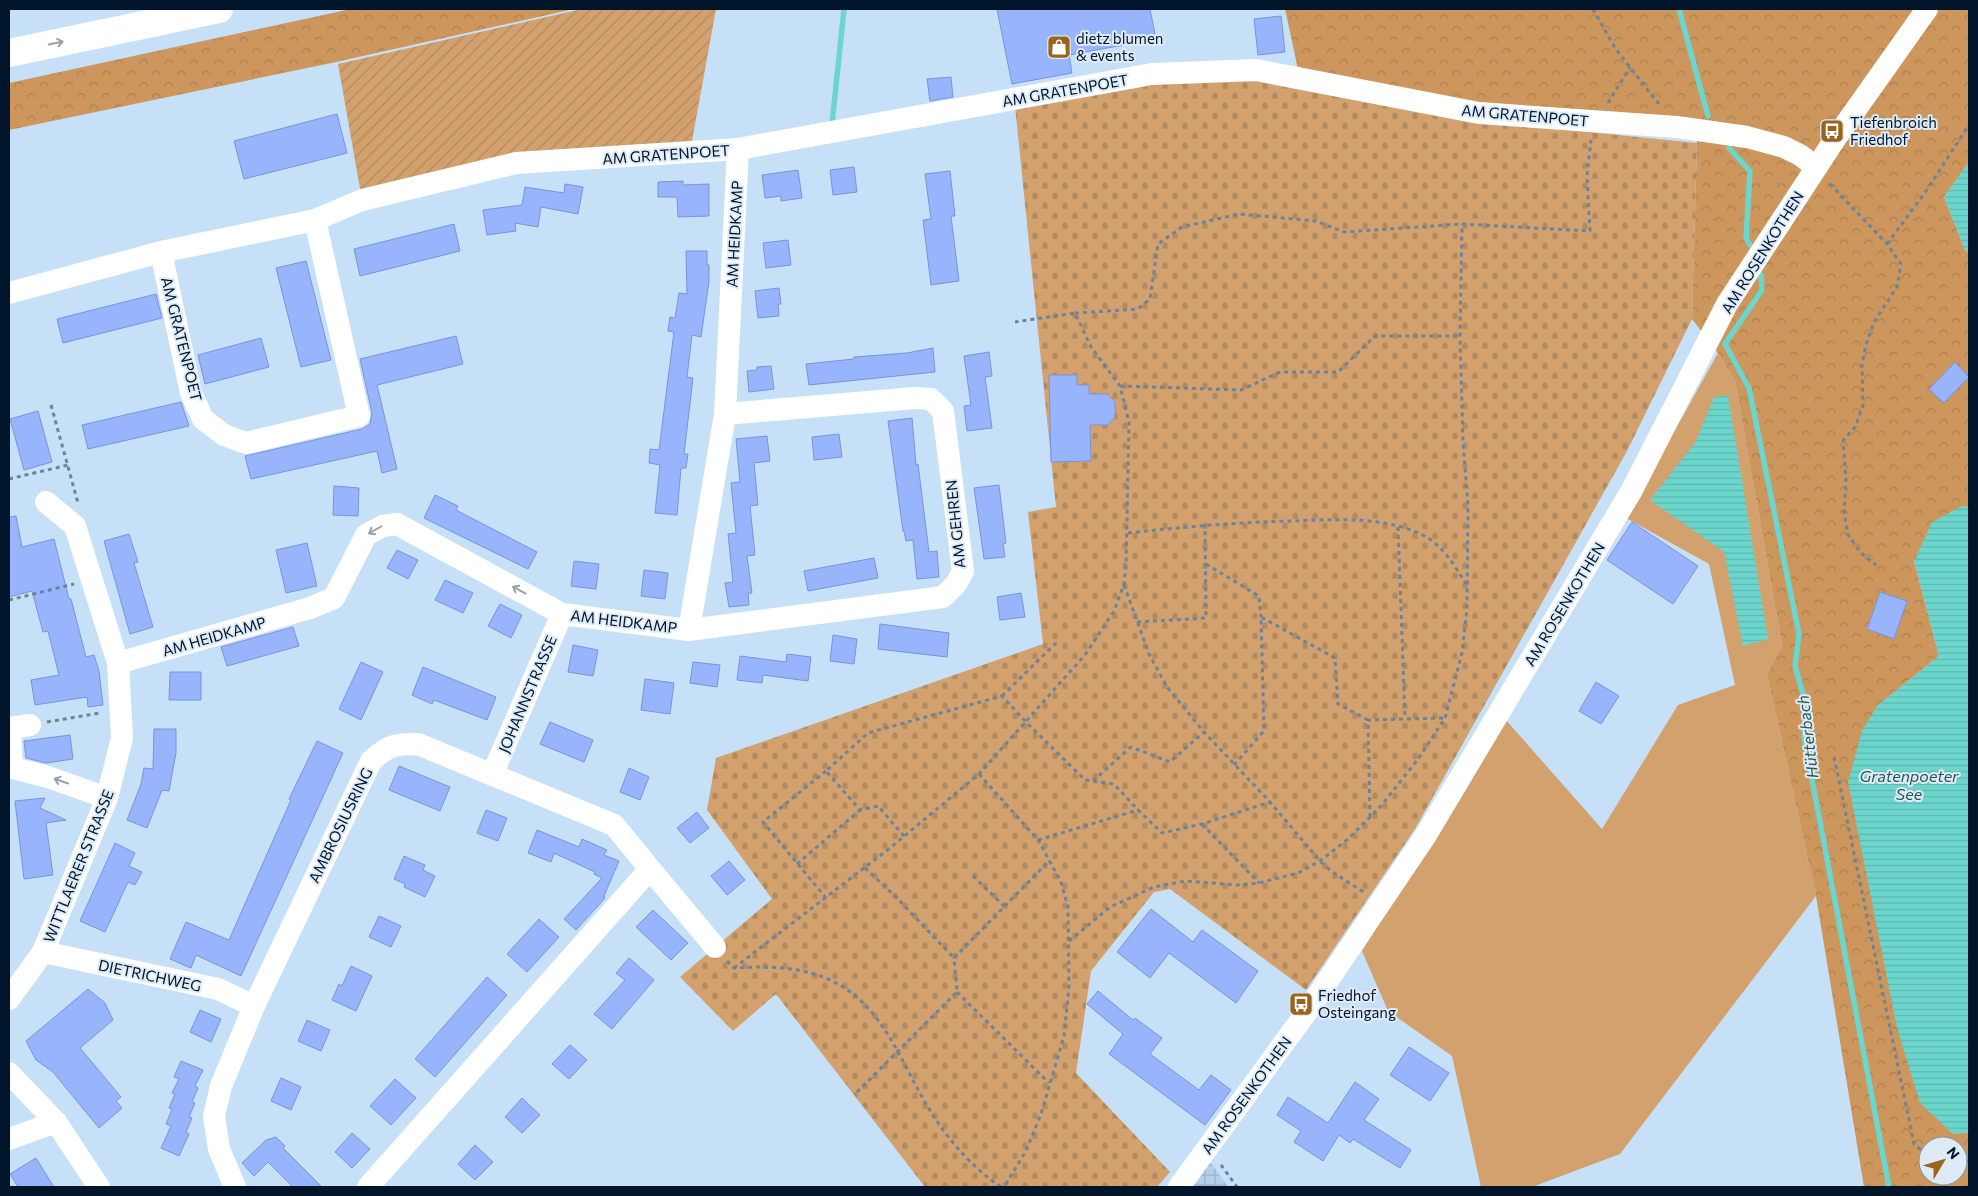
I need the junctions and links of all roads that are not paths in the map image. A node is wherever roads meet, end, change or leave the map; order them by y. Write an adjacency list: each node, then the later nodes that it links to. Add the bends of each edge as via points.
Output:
1 (219, 9): 3 (highway, one-way to 1)
2 (1927, 9): 5 (street, AM ROSENKOTHEN)
3 (9, 53)
4 (738, 149): 5 (street, AM GRATENPOET, via 1152,74 1256,70 1479,113 1677,127 1747,137 1784,147); 6 (street, AM GRATENPOET, via 516,164 362,200); 9 (street, AM HEIDKAMP)
5 (1815, 169): 29 (street, AM ROSENKOTHEN, via 1728,304 1632,490 1426,835 1308,1010)
6 (314, 220): 7 (street, AM GRATENPOET); 7 (street, AM GRATENPOET, via 360,416 246,443 224,435 203,420 191,393)
7 (161, 252): 8 (street, AM GRATENPOET)
8 (9, 293)
9 (725, 414): 12 (street, AM HEIDKAMP); 12 (street, AM GEHREN, via 930,399 943,411 962,571 956,584 943,597)
10 (46, 502): 13 (street, WITTLAERER STRASSE, via 75,526)
11 (562, 614): 12 (street, AM HEIDKAMP); 13 (street, AM HEIDKAMP, one-way to 13, via 397,524 383,526 366,535 334,598 310,608); 16 (street, JOHANNSTRASSE)
12 (689, 630)
13 (118, 663): 17 (street, WITTLAERER STRASSE, via 122,738)
14 (30, 725): 15 (street, via 10,728)
15 (10, 768): 17 (street, one-way to 15, via 48,777)
16 (492, 775): 18 (street, AMBROSIUSRING, via 614,825); 22 (street, AMBROSIUSRING, via 418,744 396,744 371,761)
17 (107, 798): 20 (street, WITTLAERER STRASSE)
18 (650, 869): 19 (street, AMBROSIUSRING); 28 (street)
19 (715, 948)
20 (43, 952): 21 (street, WITTLAERER STRASSE); 22 (street, DIETRICHWEG, via 218,989)
21 (9, 999)
22 (254, 1006): 27 (street, AMBROSIUSRING, via 221,1086 214,1116 219,1149)
23 (9, 1073): 24 (street)
24 (56, 1122): 25 (street); 26 (street)
25 (9, 1139)
26 (99, 1187)
27 (235, 1187)
28 (368, 1187)
29 (1179, 1187)

